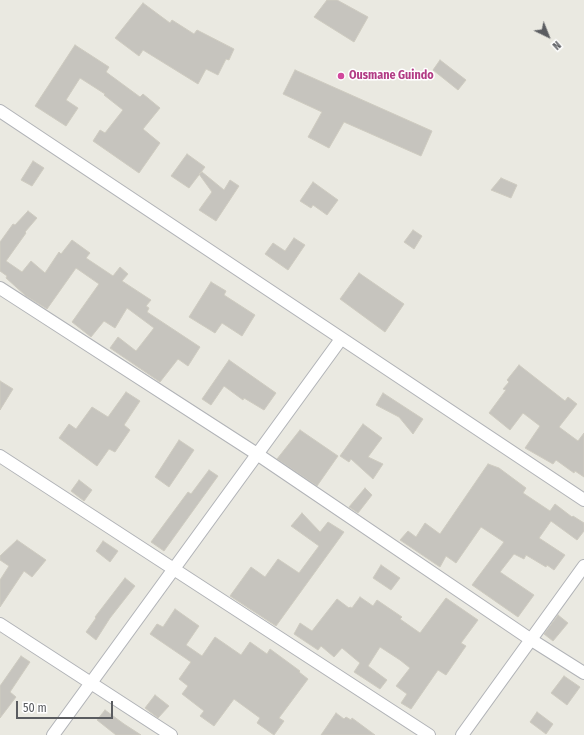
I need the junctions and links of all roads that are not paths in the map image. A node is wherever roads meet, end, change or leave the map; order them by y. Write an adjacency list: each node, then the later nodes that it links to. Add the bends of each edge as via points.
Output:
1 (0, 111): 3 (street)
2 (0, 288): 4 (street)
3 (340, 339): 4 (street); 6 (street)
4 (257, 454): 8 (street); 10 (street)
5 (0, 456): 8 (street)
6 (584, 500)
7 (584, 566): 10 (street)
8 (173, 569): 12 (street); 15 (street)
9 (0, 624): 12 (street)
10 (530, 639): 11 (street); 16 (street)
11 (584, 673)
12 (91, 683): 13 (street); 14 (street)
13 (53, 735)
14 (171, 735)
15 (429, 735)
16 (462, 735)

